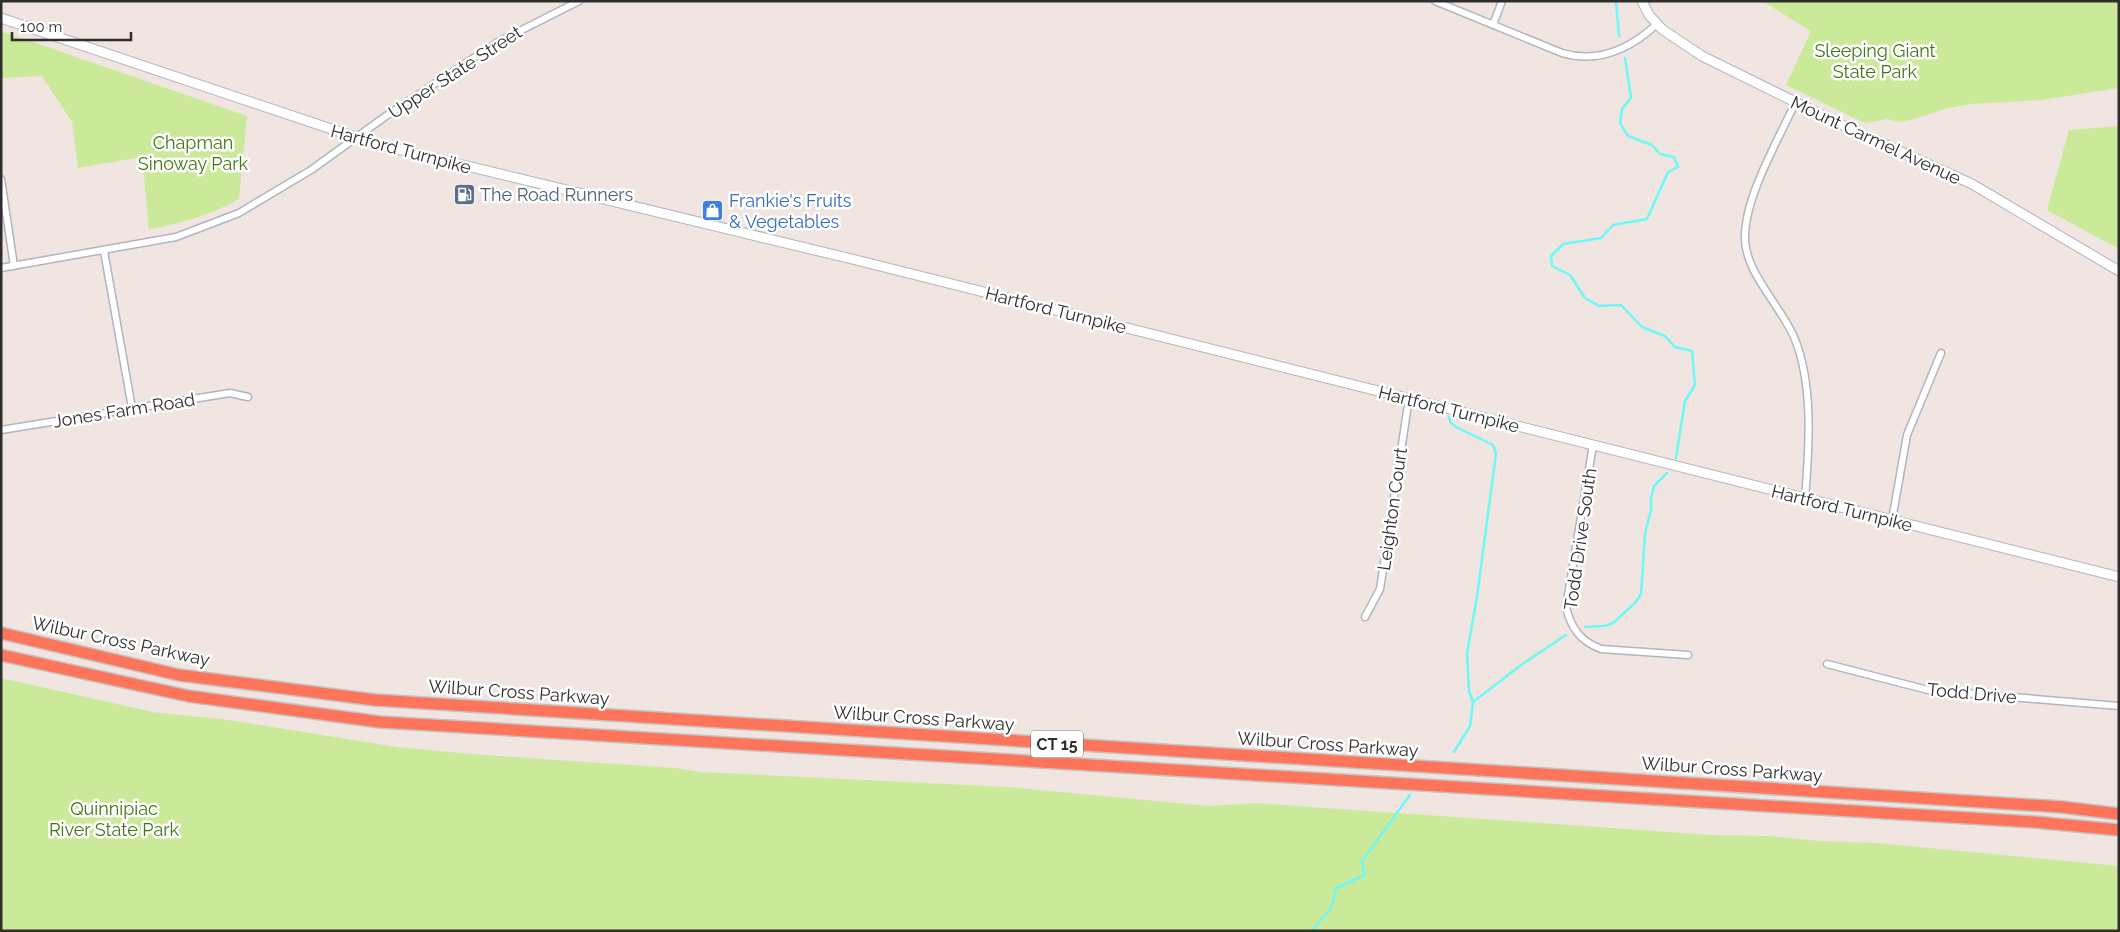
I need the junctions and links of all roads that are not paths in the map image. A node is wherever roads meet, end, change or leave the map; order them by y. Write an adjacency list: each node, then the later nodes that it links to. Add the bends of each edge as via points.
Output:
1 (579, 1): 9 (street, Upper State Street, via 498,42)
2 (1435, 1): 7 (street)
3 (1502, 1): 7 (street)
4 (1642, 1): 6 (main road, Mount Carmel Avenue)
5 (1, 18): 9 (main road, Hartford Turnpike)
6 (1657, 24): 7 (street, via 1618,50 1602,57 1588,58 1562,53); 8 (main road, Mount Carmel Avenue, via 1681,44)
7 (1493, 25)
8 (1795, 103): 14 (main road, Mount Carmel Avenue, via 1972,184); 21 (street, via 1748,210 1745,238 1752,268 1780,309 1802,362 1807,397)
9 (355, 138): 11 (street, Upper State Street, via 311,170 231,217 176,237); 17 (main road, Hartford Turnpike)
10 (1, 179): 12 (street)
11 (104, 251): 12 (street, Upper State Street); 18 (street)
12 (14, 266): 13 (street, Upper State Street)
13 (1, 268)
14 (2119, 271)
15 (1941, 353): 22 (street, via 1907,436)
16 (248, 397): 18 (street, Jones Farm Road, via 230,393)
17 (1409, 398): 20 (main road, Hartford Turnpike); 24 (street, Leighton Court, via 1380,589)
18 (132, 408): 19 (street, Jones Farm Road)
19 (1, 430)
20 (1593, 446): 21 (main road, Hartford Turnpike); 27 (street, Todd Drive South, via 1566,607 1569,621 1580,637 1601,649)
21 (1805, 499): 22 (main road, Hartford Turnpike)
22 (1892, 520): 23 (main road, Hartford Turnpike)
23 (2119, 577)
24 (1365, 617)
25 (1, 633): 30 (highway, Wilbur Cross Parkway / CT 15, via 180,675 375,700 2062,807)
26 (1, 655): 31 (highway, Wilbur Cross Parkway / CT 15, via 188,696 380,722 1436,784)
27 (1688, 655)
28 (1827, 664): 29 (street, Todd Drive, via 1928,690)
29 (2119, 706)
30 (2119, 814)
31 (2119, 830)

